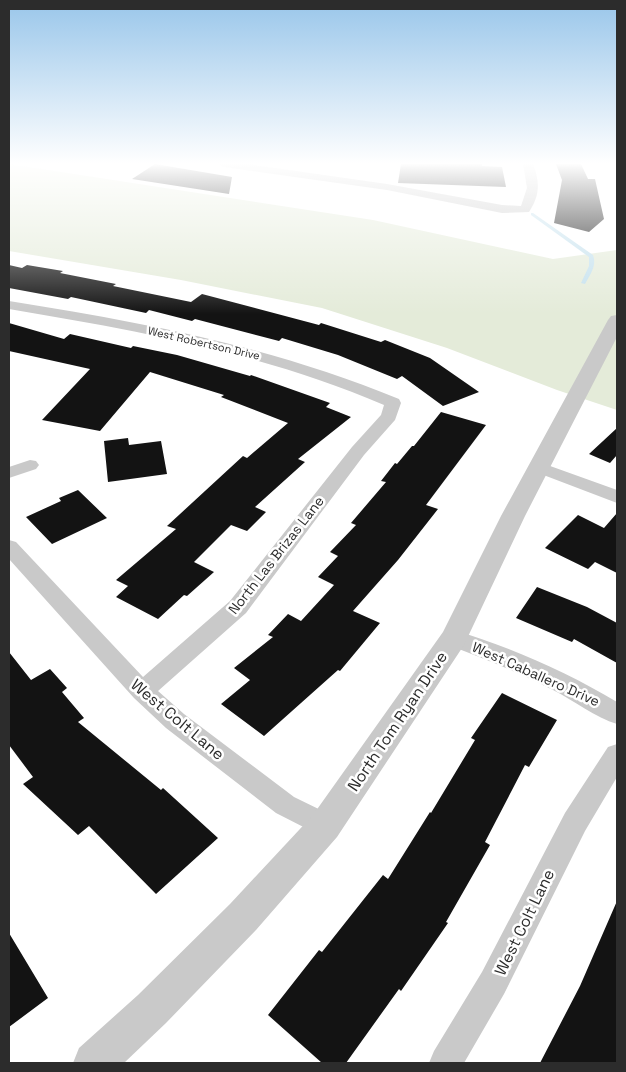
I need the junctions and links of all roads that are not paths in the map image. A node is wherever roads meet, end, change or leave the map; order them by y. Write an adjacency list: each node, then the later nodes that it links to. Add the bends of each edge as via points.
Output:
1 (9, 305): 3 (street, West Robertson Drive, via 168,334 269,358)
2 (617, 320): 5 (street, North Tom Ryan Drive)
3 (393, 403): 10 (street, North Las Brizas Lane, via 389,416 358,451 238,607)
4 (30, 465): 6 (street)
5 (540, 467): 7 (street); 9 (street, North Tom Ryan Drive)
6 (9, 473)
7 (617, 497)
8 (9, 546): 10 (street, West Colt Lane)
9 (454, 638): 11 (street, West Caballero Drive, via 592,698); 13 (street, North Tom Ryan Drive)
10 (142, 691): 13 (street, West Colt Lane, via 285,805)
11 (617, 714)
12 (617, 755): 15 (street, West Colt Lane, via 575,822 493,983)
13 (325, 826): 14 (street, North Tom Ryan Drive, via 243,917)
14 (94, 1063)
15 (446, 1063)

